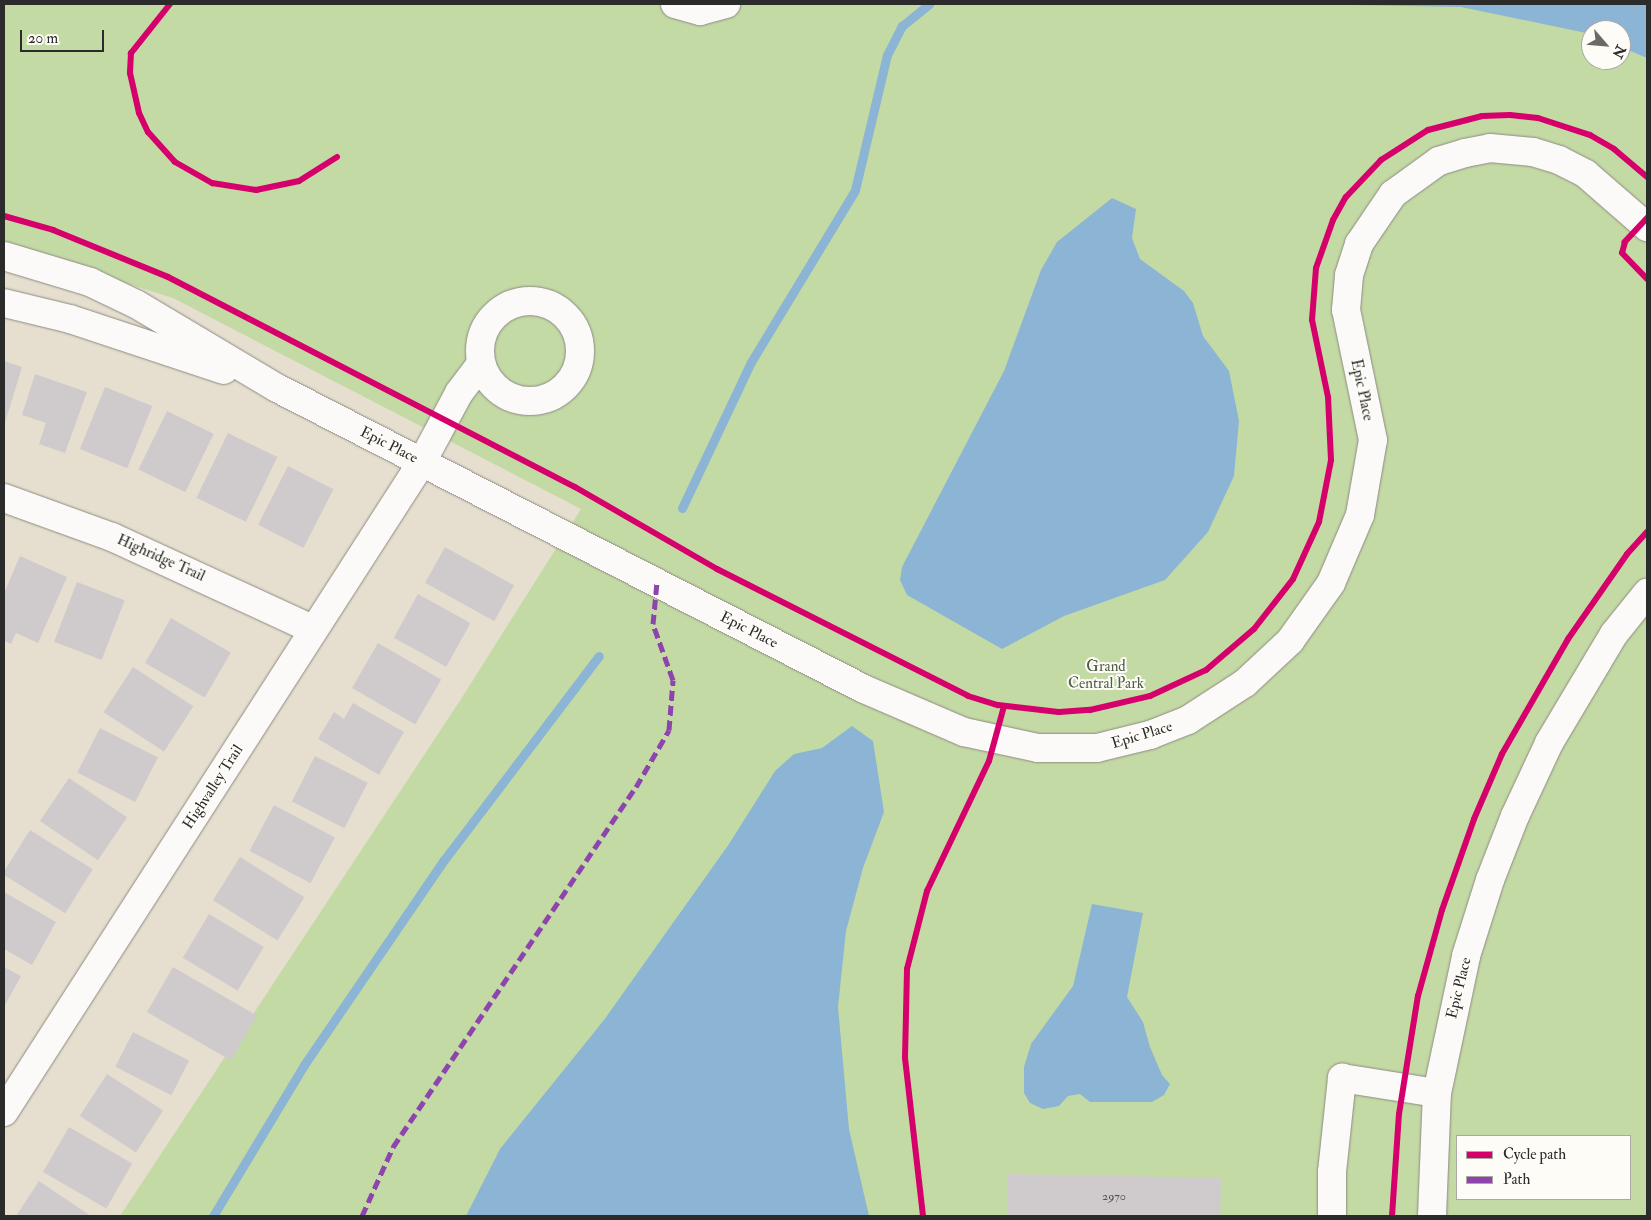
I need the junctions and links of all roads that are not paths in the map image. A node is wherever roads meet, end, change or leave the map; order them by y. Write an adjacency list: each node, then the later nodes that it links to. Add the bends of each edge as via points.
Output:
1 (674, 4): 2 (street, via 700,11)
2 (726, 4)
3 (1647, 226): 8 (street, Epic Place, via 1586,174 1559,160 1533,152 1490,148 1465,153 1439,161 1393,194 1359,244 1350,275 1346,310 1373,440 1360,515 1331,583 1290,641 1245,683 1188,720 1150,735 1097,748 1038,748 964,732 864,689)
4 (4, 256): 7 (street, Epic Place, via 90,282 136,304)
5 (4, 304): 7 (street, Epic Place, via 116,332)
6 (482, 364): 8 (street, Highvalley Trail, via 459,393)
7 (277, 388): 8 (street, Epic Place)
8 (422, 462): 11 (street, Highvalley Trail)
9 (4, 498): 11 (street, Highridge Trail, via 112,536)
10 (1647, 593): 12 (street, Epic Place, via 1614,634 1549,743 1514,816 1466,956)
11 (314, 630): 13 (street, Highvalley Trail)
12 (1437, 1092): 14 (street, via 1342,1078 1332,1172); 15 (street, Epic Place)
13 (4, 1112)
14 (1332, 1216)
15 (1432, 1216)

